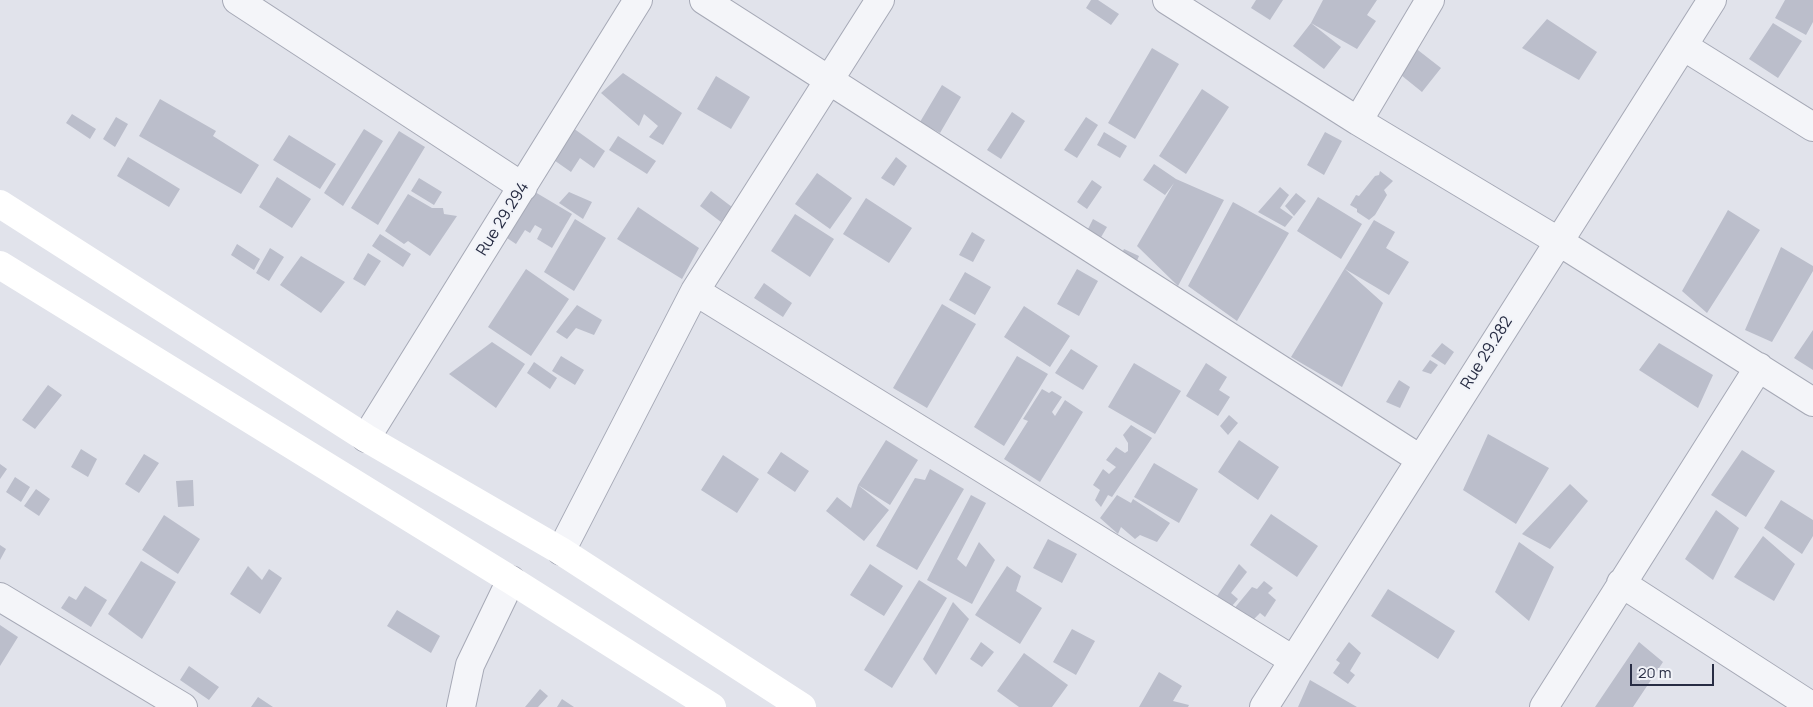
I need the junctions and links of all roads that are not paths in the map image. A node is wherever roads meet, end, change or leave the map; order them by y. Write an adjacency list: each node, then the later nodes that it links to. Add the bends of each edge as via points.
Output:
1 (237, 0): 12 (street)
2 (638, 0): 12 (street, Rue 29.294)
3 (704, 0): 9 (street)
4 (880, 0): 9 (street)
5 (1167, 0): 10 (street)
6 (1430, 0): 10 (street)
7 (1712, 0): 8 (street, Rue 29.282)
8 (1683, 46): 11 (street); 14 (street, Rue 29.282)
9 (828, 81): 16 (street); 20 (street)
10 (1358, 121): 14 (street)
11 (1813, 127)
12 (523, 187): 19 (street, Rue 29.294)
13 (0, 204): 19 (main road)
14 (1558, 241): 17 (street); 20 (street, Rue 29.282)
15 (0, 265): 22 (main road)
16 (695, 291): 21 (street); 25 (street)
17 (1759, 367): 18 (street); 23 (street)
18 (1813, 402)
19 (366, 438): 21 (main road)
20 (1420, 459): 25 (street, Rue 29.282)
21 (561, 551): 29 (main road)
22 (511, 580): 26 (main road); 28 (street, via 470,665)
23 (1621, 583): 31 (street); 32 (street)
24 (0, 597): 27 (street)
25 (1292, 660): 30 (street, Rue 29.282)
26 (696, 703)
27 (182, 707)
28 (461, 707)
29 (802, 707)
30 (1264, 707)
31 (1544, 707)
32 (1813, 707)

